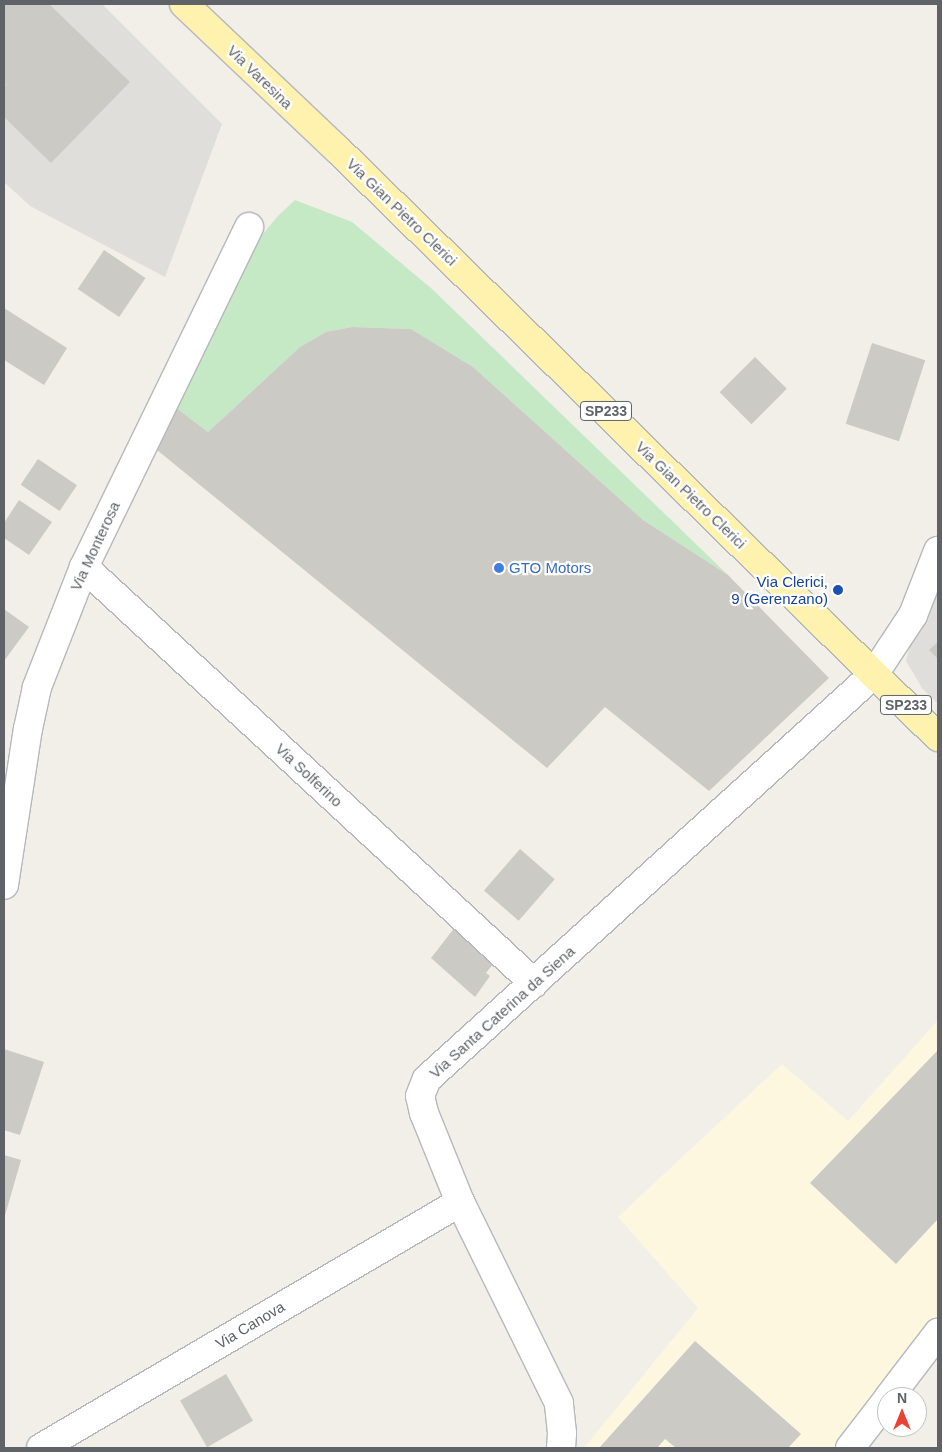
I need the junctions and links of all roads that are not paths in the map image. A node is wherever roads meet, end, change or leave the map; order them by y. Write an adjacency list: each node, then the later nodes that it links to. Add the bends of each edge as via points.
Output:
1 (184, 4): 2 (main road, Via Varesina)
2 (337, 149): 6 (main road, Via Gian Pietro Clerici / SP233)
3 (249, 227): 5 (street, Via Monterosa)
4 (938, 551): 6 (street, Via Santa Caterina da Siena, via 913,615)
5 (84, 567): 8 (street, Via Monterosa, via 37,687); 9 (street, Via Solferino)
6 (874, 674): 7 (main road, Via Gian Pietro Clerici / SP233); 9 (street, Via Santa Caterina da Siena)
7 (938, 737)
8 (4, 885)
9 (534, 982): 10 (street, Via Santa Caterina da Siena, via 427,1079 420,1096)
10 (460, 1202): 14 (street, Via Canova); 15 (street, Via Santa Caterina da Siena, via 559,1403)
11 (938, 1335): 12 (street)
12 (897, 1387)
13 (877, 1412): 16 (street)
14 (41, 1448)
15 (561, 1448)
16 (850, 1448)

